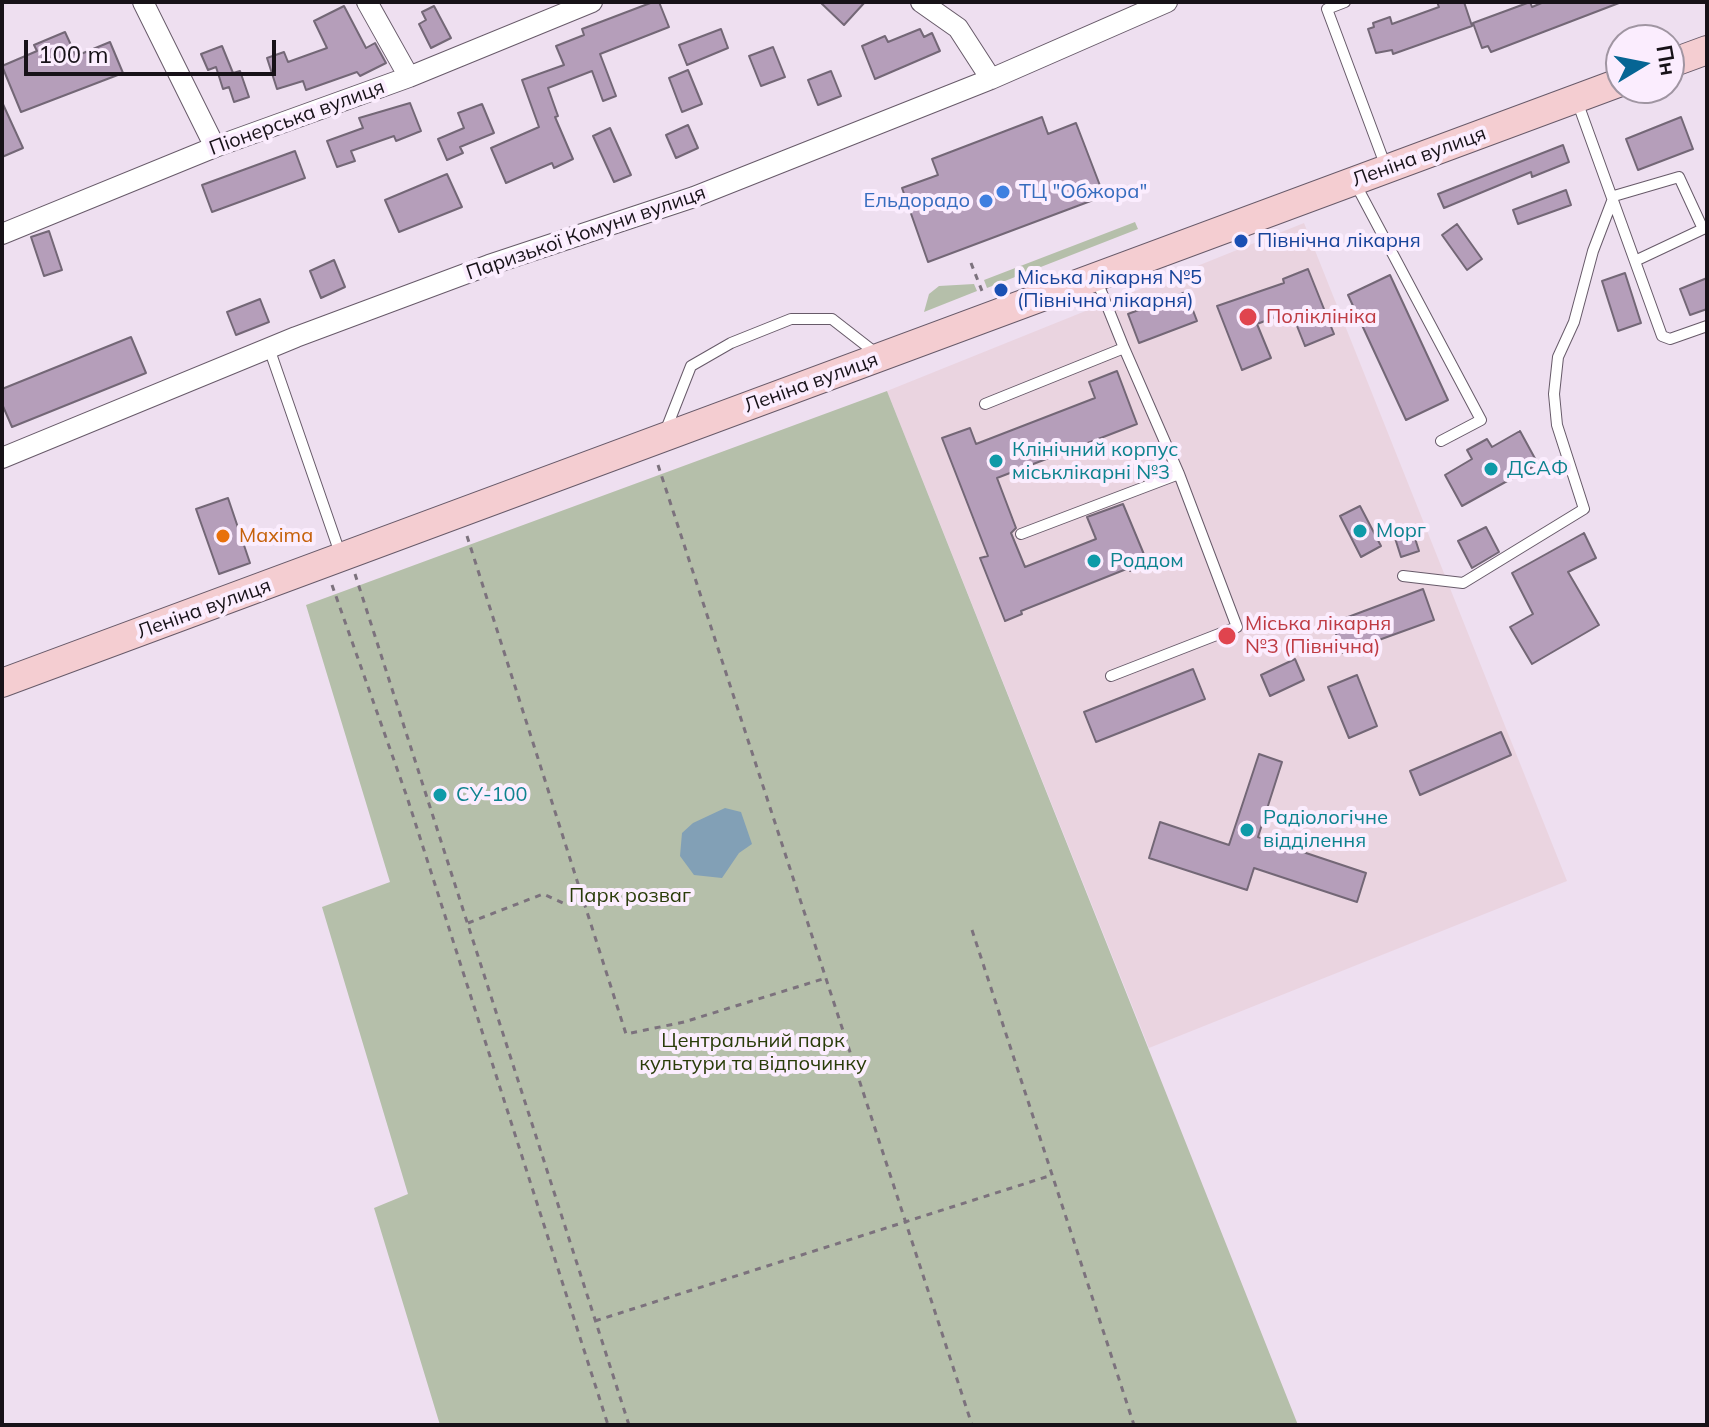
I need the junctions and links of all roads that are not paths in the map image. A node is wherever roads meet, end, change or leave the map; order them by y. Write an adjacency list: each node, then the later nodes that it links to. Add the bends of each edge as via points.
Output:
1 (143, 2): 13 (street)
2 (367, 2): 9 (street)
3 (592, 2): 9 (street, Піонерська вулиця)
4 (921, 2): 10 (street, via 958,28)
5 (1164, 2): 10 (street, Паризької Комуни вулиця)
6 (1345, 2): 14 (lane, via 1327,9)
7 (1705, 54): 8 (main road)
8 (1685, 60)
9 (409, 77): 13 (street, Піонерська вулиця)
10 (991, 79): 21 (street, Паризької Комуни вулиця, via 694,197 489,265)
11 (1605, 88): 12 (main road, Леніна вулиця)
12 (1577, 99): 14 (main road, Леніна вулиця); 16 (lane)
13 (215, 147): 17 (street, Піонерська вулиця)
14 (1387, 169): 15 (main road, Леніна вулиця)
15 (1354, 181): 19 (main road, Леніна вулиця); 26 (lane, via 1481,420)
16 (1614, 196): 18 (lane); 18 (lane, via 1679,177 1703,229); 31 (lane, via 1558,357 1554,394 1557,425 1584,509 1463,583)
17 (2, 234)
18 (1635, 261): 20 (lane, via 1662,336 1678,337)
19 (1096, 278): 22 (lane); 23 (main road, Леніна вулиця)
20 (1707, 326)
21 (269, 348): 27 (street, Паризької Комуни вулиця); 30 (lane)
22 (1124, 348): 24 (lane); 28 (lane)
23 (881, 357): 25 (main road, Леніна вулиця); 25 (lane, via 832,319 791,319 691,366)
24 (985, 404)
25 (657, 440): 30 (main road, Леніна вулиця)
26 (1441, 441)
27 (2, 458)
28 (1179, 474): 29 (lane); 32 (lane, via 1237,627)
29 (1021, 534)
30 (338, 559): 33 (main road, Леніна вулиця)
31 (1403, 576)
32 (1111, 676)
33 (2, 683)

